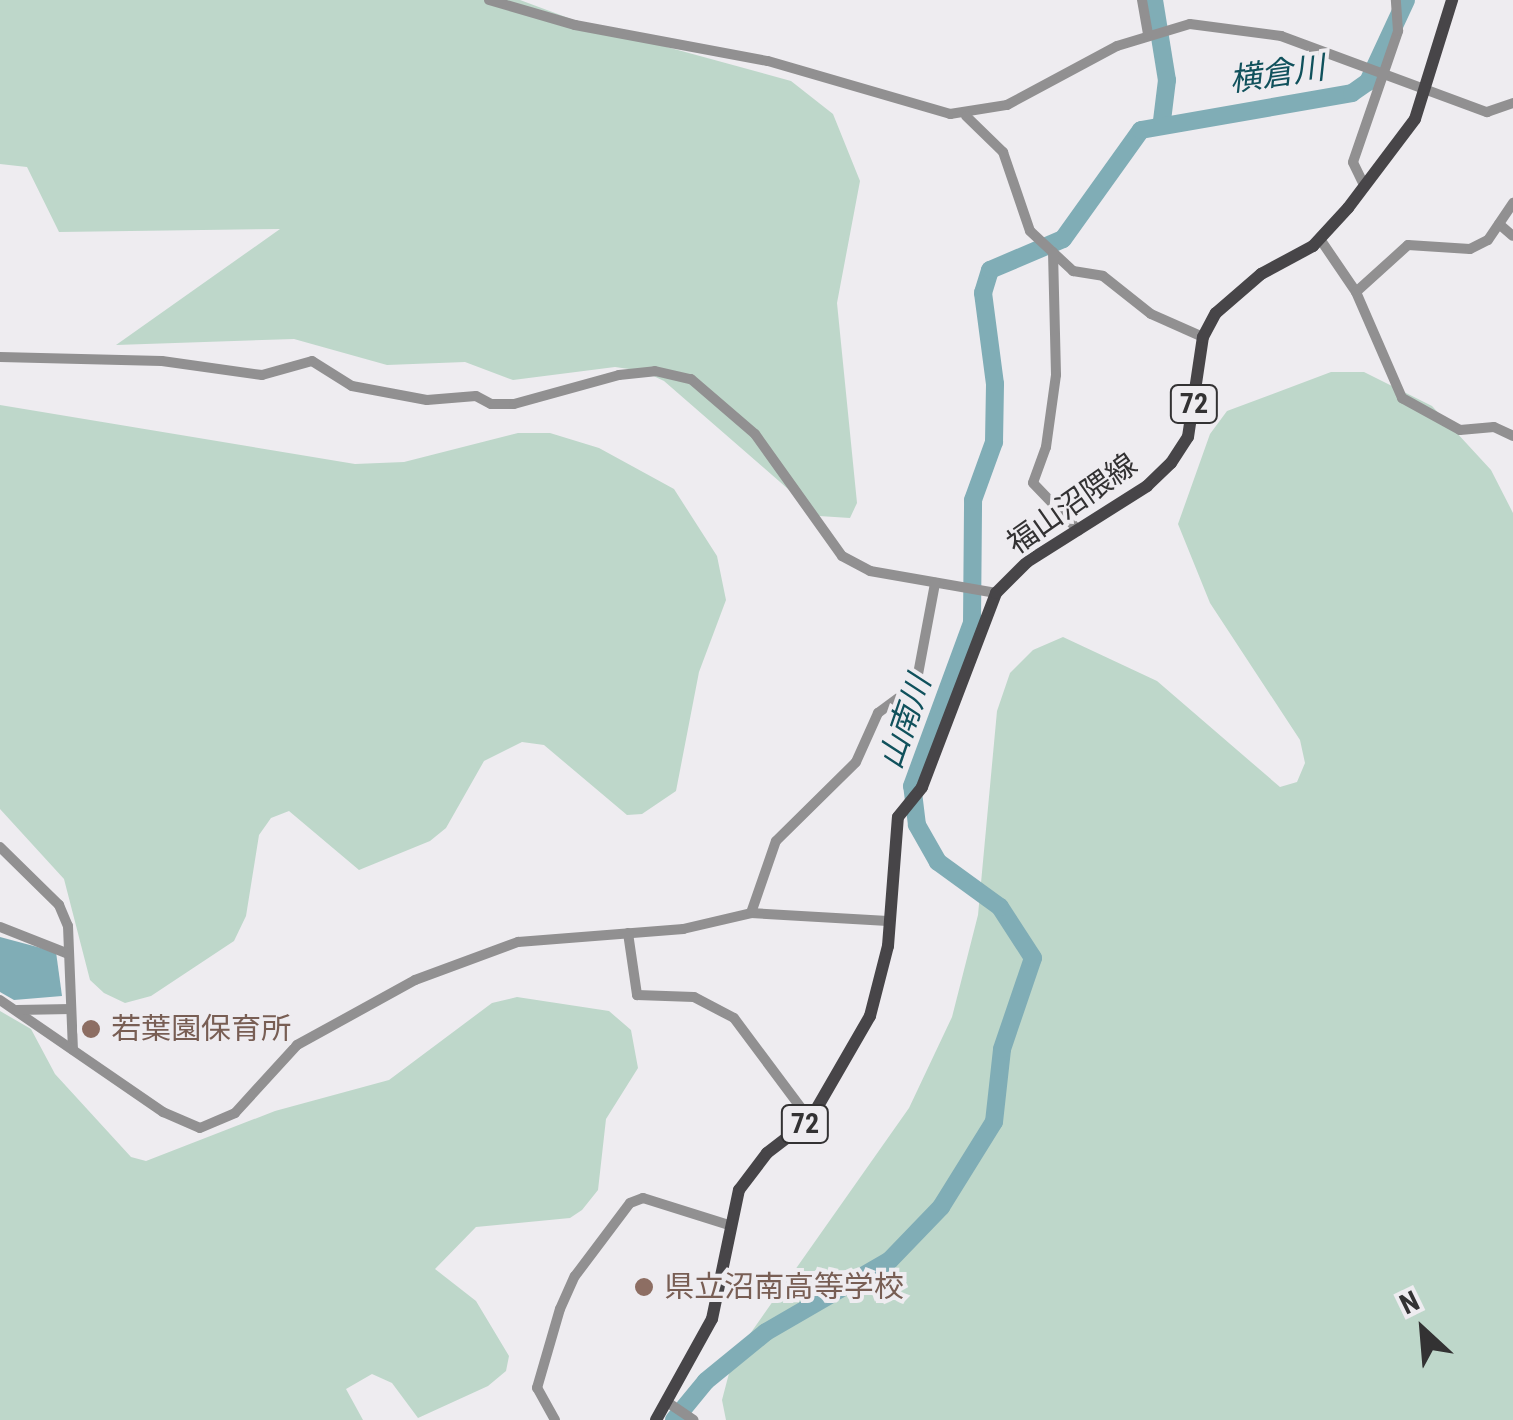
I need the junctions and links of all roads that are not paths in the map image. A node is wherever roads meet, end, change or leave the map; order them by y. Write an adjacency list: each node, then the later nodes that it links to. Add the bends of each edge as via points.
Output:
1 (488, 0): 9 (street, via 574,26 768,62)
2 (1142, 0): 5 (street)
3 (1396, 0): 6 (street, via 1398,31)
4 (1452, 0): 7 (main road, 福山沼隈線 / 72)
5 (1148, 32): 6 (street, via 1225,24); 9 (street, via 1007,105)
6 (1384, 70): 7 (street); 10 (street, via 1353,162)
7 (1426, 88): 8 (street, via 1488,112); 10 (main road, 福山沼隈線 / 72, via 1415,119)
8 (1513, 103)
9 (966, 116): 15 (street, via 1004,152 1030,231)
10 (1364, 185): 14 (main road, 福山沼隈線 / 72)
11 (1513, 203): 12 (street)
12 (1499, 224): 13 (street); 16 (street, via 1470,249 1408,245)
13 (1513, 236)
14 (1320, 239): 16 (street); 17 (main road, 福山沼隈線 / 72, via 1236,292)
15 (1052, 251): 17 (street, via 1073,271 1103,276 1151,314); 20 (street, via 1056,375 1046,447 1033,483)
16 (1356, 292): 19 (street, via 1402,398 1460,430 1494,427)
17 (1203, 336): 20 (main road, 福山沼隈線 / 72, via 1188,437 1172,463)
18 (0, 357): 21 (street, via 162,361 262,375 312,361 352,386 428,400 476,396 491,404 514,404 619,375 655,372 690,380 755,434 842,556 870,571)
19 (1513, 436)
20 (1079, 531): 22 (main road, 福山沼隈線 / 72, via 1028,562)
21 (935, 582): 22 (street); 24 (street, via 916,685 878,714 856,762 776,841)
22 (996, 593): 25 (main road, 福山沼隈線 / 72, via 892,841)
23 (0, 848): 28 (street, via 60,905 68,926)
24 (751, 913): 25 (street); 27 (street)
25 (888, 922): 33 (main road, 福山沼隈線 / 72, via 870,1016)
26 (0, 927): 28 (street)
27 (628, 933): 32 (street, via 518,942 416,980 296,1046 218,1125 182,1123); 33 (street, via 637,995 694,997 734,1018)
28 (66, 953): 30 (street)
29 (0, 1000): 31 (street)
30 (71, 1009): 31 (street); 32 (street)
31 (16, 1010): 32 (street)
32 (74, 1050)
33 (810, 1120): 34 (main road, 福山沼隈線 / 72, via 750,1170)
34 (730, 1225): 35 (main road, 福山沼隈線 / 72, via 712,1319); 36 (street, via 644,1198 630,1203 575,1276 560,1308 538,1388)
35 (670, 1403): 37 (main road, 福山沼隈線 / 72); 38 (street)
36 (556, 1420)
37 (656, 1420)
38 (694, 1420)

